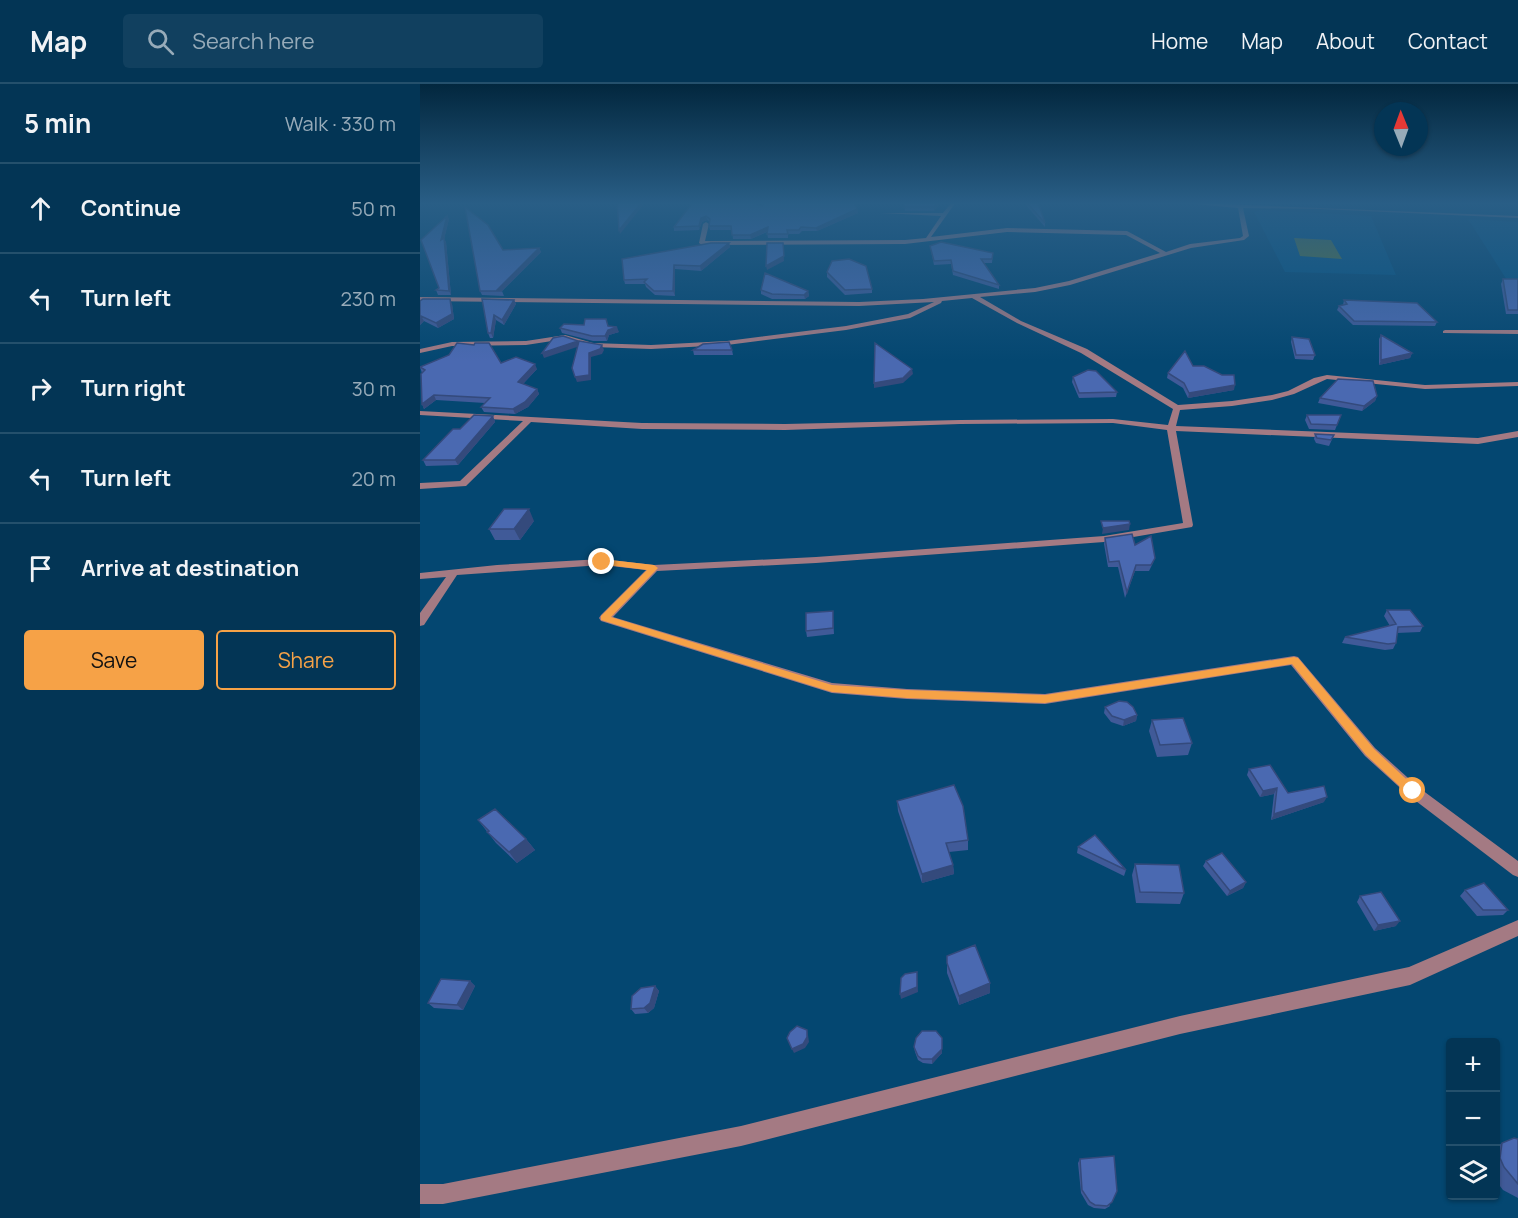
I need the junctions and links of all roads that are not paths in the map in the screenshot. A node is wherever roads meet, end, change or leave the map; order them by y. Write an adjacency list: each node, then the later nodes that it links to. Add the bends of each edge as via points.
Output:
1 (1158, 255): 3 (street, via 1070,283)
2 (949, 296): 3 (street); 4 (street, via 859,304); 7 (street, via 910,316 727,343 593,345 565,337 452,344)
3 (973, 296): 9 (street, via 1084,351)
4 (420, 299)
5 (1445, 332): 6 (street)
6 (1518, 332)
7 (420, 351)
8 (1518, 384): 9 (street, via 1396,386 1327,377 1285,395)
9 (1177, 408): 12 (street)
10 (420, 413): 11 (street)
11 (528, 421): 12 (street, via 785,428 1102,421); 14 (street, via 463,484)
12 (1171, 428): 13 (street, via 1478,441); 15 (street, via 1188,525 1104,539)
13 (1518, 434)
14 (420, 486)
15 (654, 568): 16 (street, via 602,562); 19 (street, via 604,618 832,688 1045,699 1294,660 1370,752 1413,791)
16 (453, 574): 17 (street); 18 (street)
17 (420, 576)
18 (420, 622)
19 (1518, 870)
20 (1518, 928): 21 (street, via 1410,976 1180,1025 741,1136 443,1194)
21 (420, 1194)

